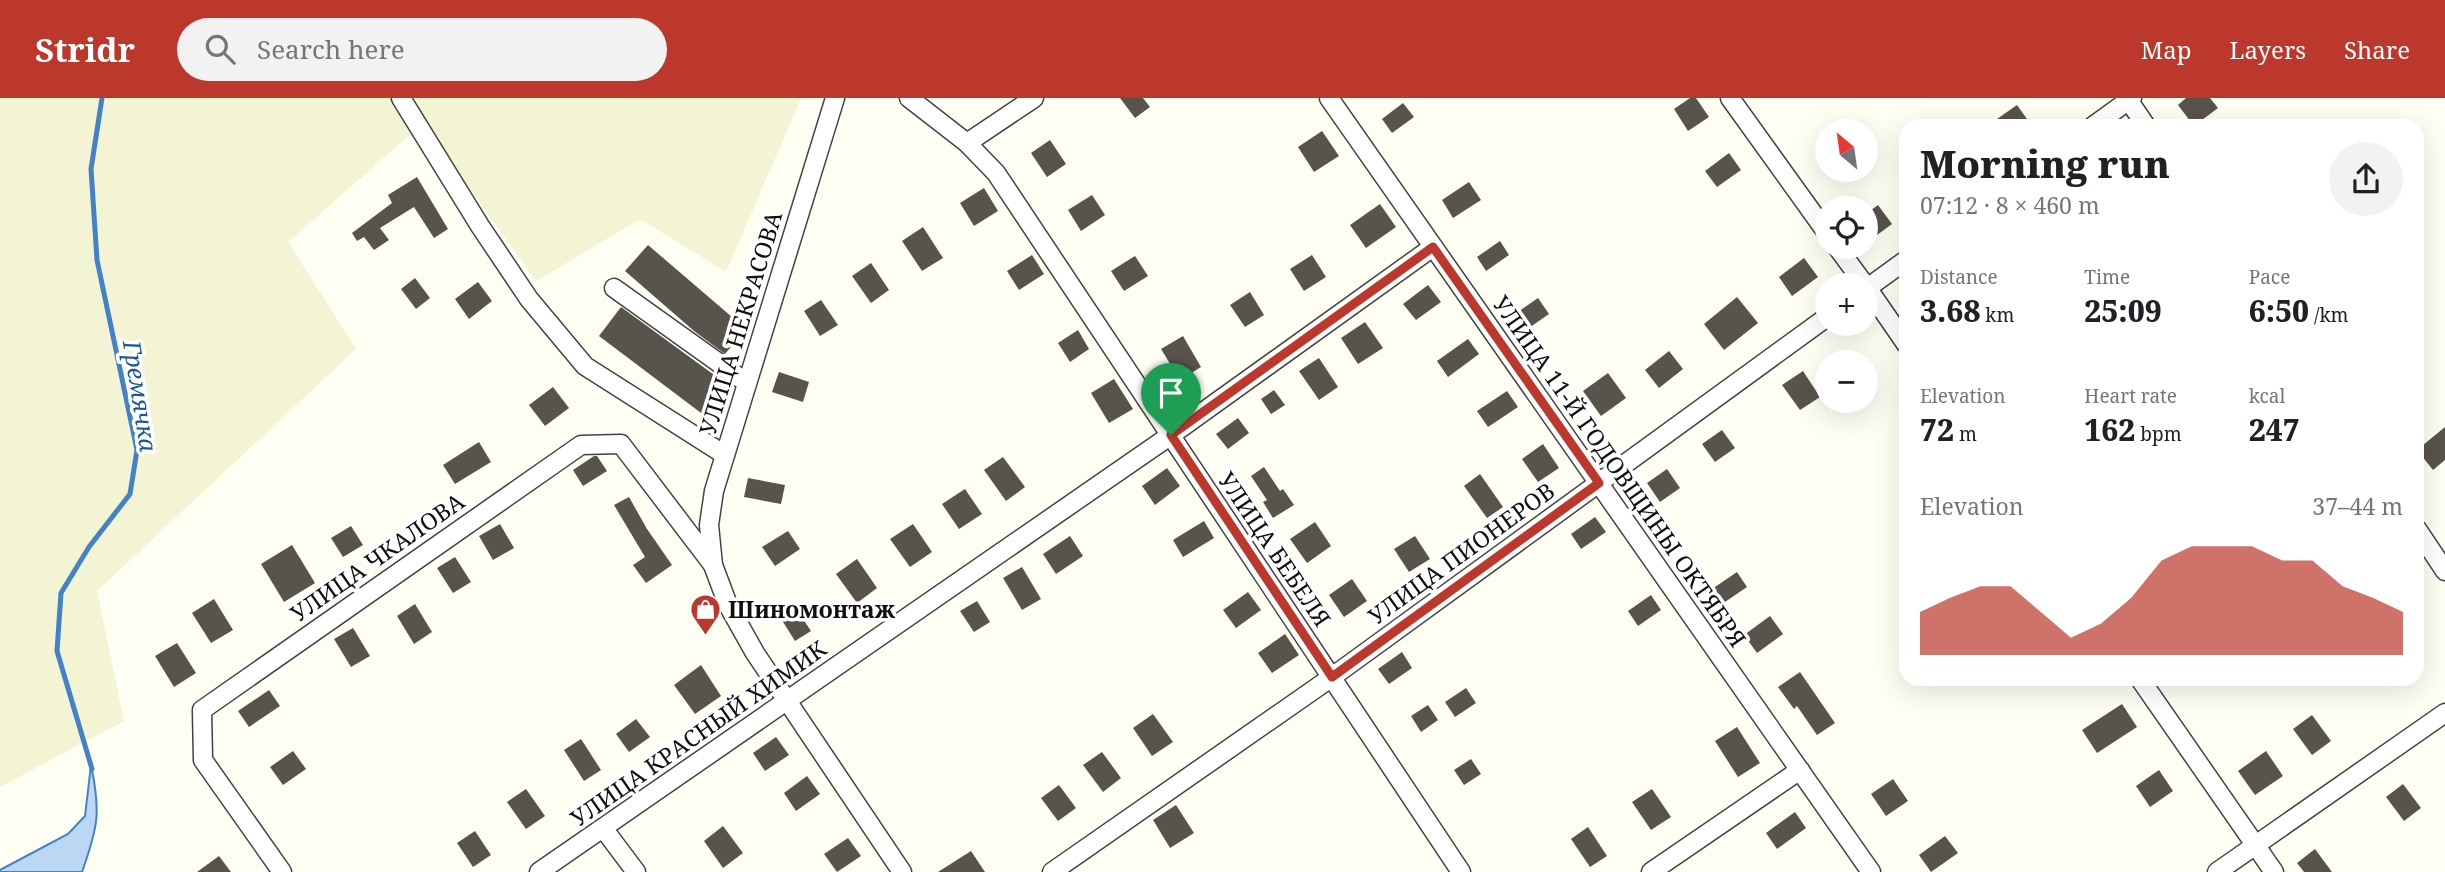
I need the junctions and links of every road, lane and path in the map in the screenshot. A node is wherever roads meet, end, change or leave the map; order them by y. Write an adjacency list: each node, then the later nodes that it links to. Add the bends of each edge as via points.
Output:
1 (401, 98): 22 (street, via 529,299 585,366)
2 (835, 98): 19 (street, УЛИЦА НЕКРАСОВА)
3 (909, 98): 10 (street, УЛИЦА БЕБЕЛЯ)
4 (1034, 98): 10 (street)
5 (1329, 98): 12 (street, УЛИЦА 11-Й ГОДОВЩИНЫ ОКТЯБРЯ)
6 (1730, 98): 11 (street)
7 (2129, 99): 8 (street); 9 (street)
8 (2102, 119)
9 (2142, 119)
10 (967, 144): 20 (street, УЛИЦА БЕБЕЛЯ, via 996,173)
11 (1815, 216)
12 (1433, 247): 20 (street, УЛИЦА КРАСНЫЙ ХИМИК); 23 (street, УЛИЦА 11-Й ГОДОВЩИНЫ ОКТЯБРЯ)
13 (1899, 265): 14 (street)
14 (1878, 279)
15 (614, 288): 19 (street)
16 (1878, 304): 18 (street)
17 (1815, 326): 23 (street, УЛИЦА ПИОНЕРОВ)
18 (1899, 334)
19 (747, 383): 22 (street, УЛИЦА НЕКРАСОВА)
20 (1171, 435): 27 (street, УЛИЦА БЕБЕЛЯ); 29 (street, УЛИЦА КРАСНЫЙ ХИМИК)
21 (581, 445): 25 (street, УЛИЦА НЕКРАСОВА, via 621,444); 34 (street, УЛИЦА ЧКАЛОВА, via 202,709 203,760)
22 (725, 455): 25 (street, УЛИЦА НЕКРАСОВА, via 709,525)
23 (1599, 483): 27 (street, УЛИЦА ПИОНЕРОВ); 31 (street, УЛИЦА 11-Й ГОДОВЩИНЫ ОКТЯБРЯ)
24 (2424, 540): 26 (street)
25 (713, 565): 29 (street, УЛИЦА НЕКРАСОВА, via 728,605)
26 (2445, 571)
27 (1332, 677): 38 (street, УЛИЦА ПИОНЕРОВ); 39 (street, УЛИЦА БЕБЕЛЯ)
28 (2145, 686): 33 (street)
29 (787, 701): 32 (street, УЛИЦА КРАСНЫЙ ХИМИК); 37 (street, УЛИЦА НЕКРАСОВА)
30 (2445, 713): 33 (street)
31 (1800, 770): 40 (street); 41 (street, УЛИЦА 11-Й ГОДОВЩИНЫ ОКТЯБРЯ)
32 (603, 828): 35 (street, УЛИЦА КРАСНЫЙ ХИМИК); 36 (street)
33 (2255, 845): 42 (street); 43 (street)
34 (282, 872)
35 (539, 872)
36 (636, 872)
37 (902, 872)
38 (1052, 872)
39 (1461, 872)
40 (1651, 872)
41 (1871, 872)
42 (2217, 872)
43 (2274, 872)

